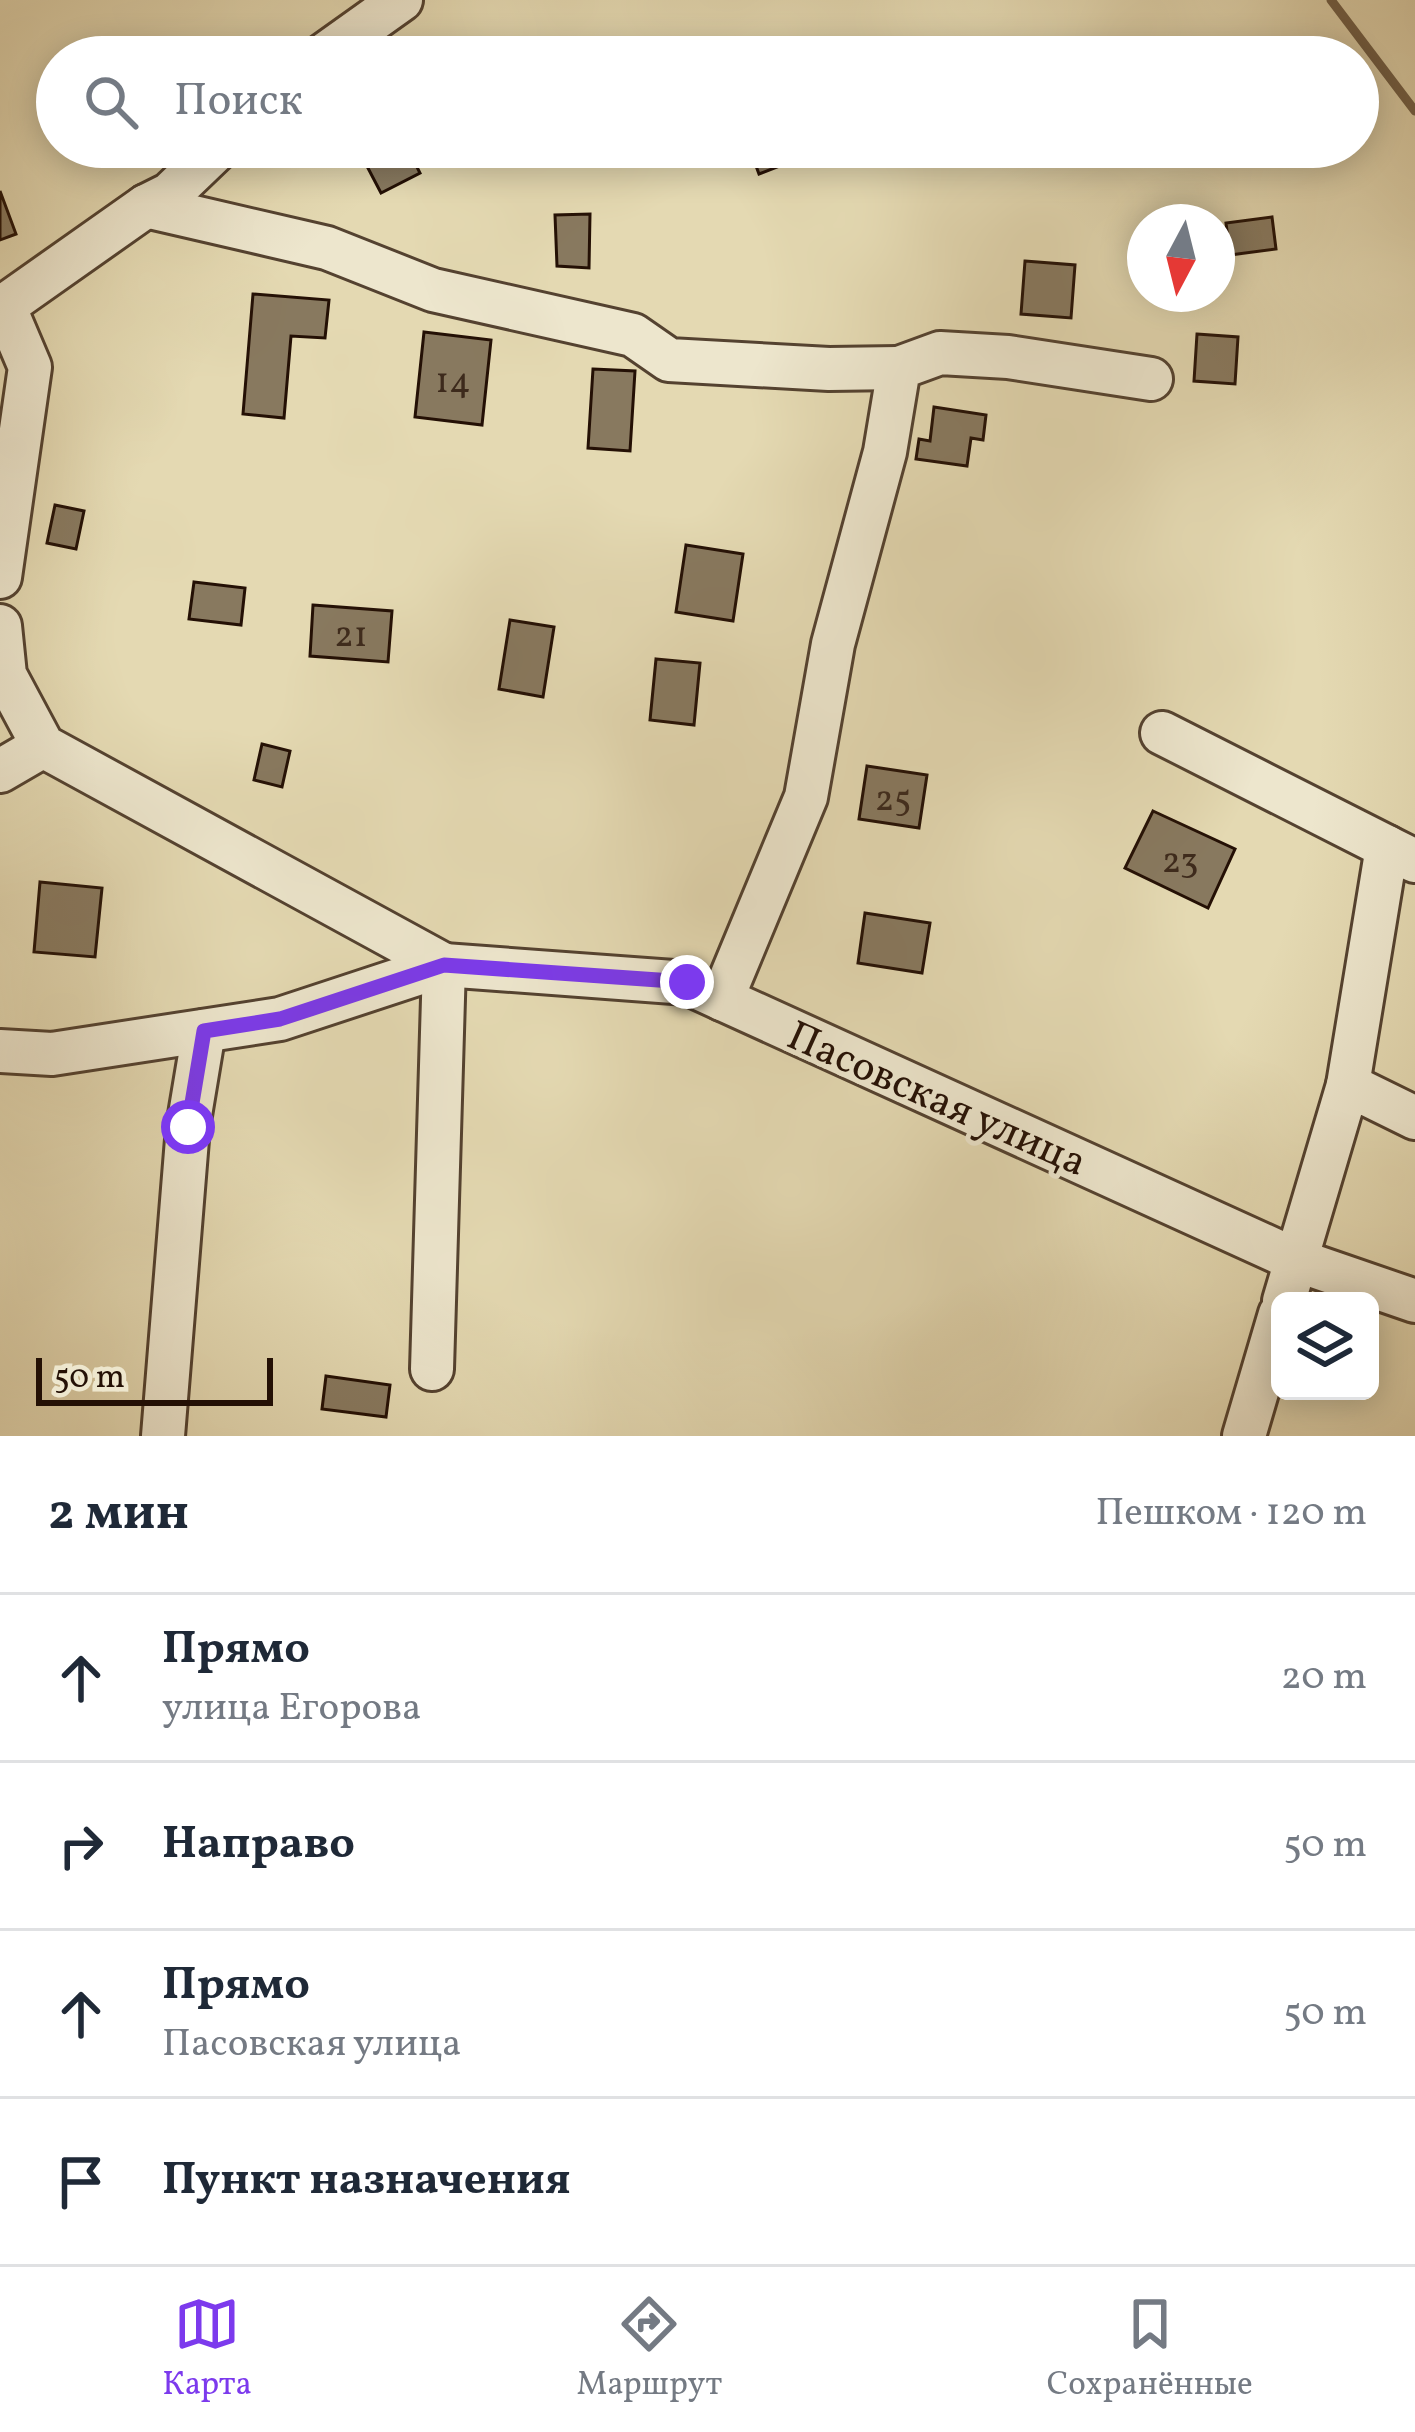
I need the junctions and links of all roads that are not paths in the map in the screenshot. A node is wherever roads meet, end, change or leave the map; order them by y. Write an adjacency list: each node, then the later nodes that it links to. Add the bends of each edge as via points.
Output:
1 (401, 0): 2 (street)
2 (350, 36)
3 (197, 168): 4 (street)
4 (146, 206): 5 (street); 6 (street, via 327,248 433,290 633,335 669,360)
5 (2, 308): 8 (street, via 30,367)
6 (898, 368): 7 (street, via 940,353); 16 (street, via 806,797)
7 (1150, 379)
8 (0, 577)
9 (0, 626): 10 (street)
10 (2, 674): 12 (street)
11 (1162, 733): 14 (street)
12 (43, 746): 13 (street); 15 (street)
13 (0, 772)
14 (1401, 854): 19 (street)
15 (444, 965): 16 (street, Пасовская улица, via 687,982); 17 (street, via 280,1019); 25 (street)
16 (722, 999): 21 (street, Пасовская улица)
17 (204, 1031): 18 (street, via 52,1054); 26 (street, via 188,1127)
18 (0, 1052)
19 (1348, 1084): 20 (street); 21 (street)
20 (1415, 1118)
21 (1296, 1259): 22 (street); 23 (street, Пасовская улица)
22 (1287, 1292)
23 (1415, 1301)
24 (1271, 1344): 27 (street)
25 (432, 1370)
26 (163, 1436)
27 (1244, 1436)

